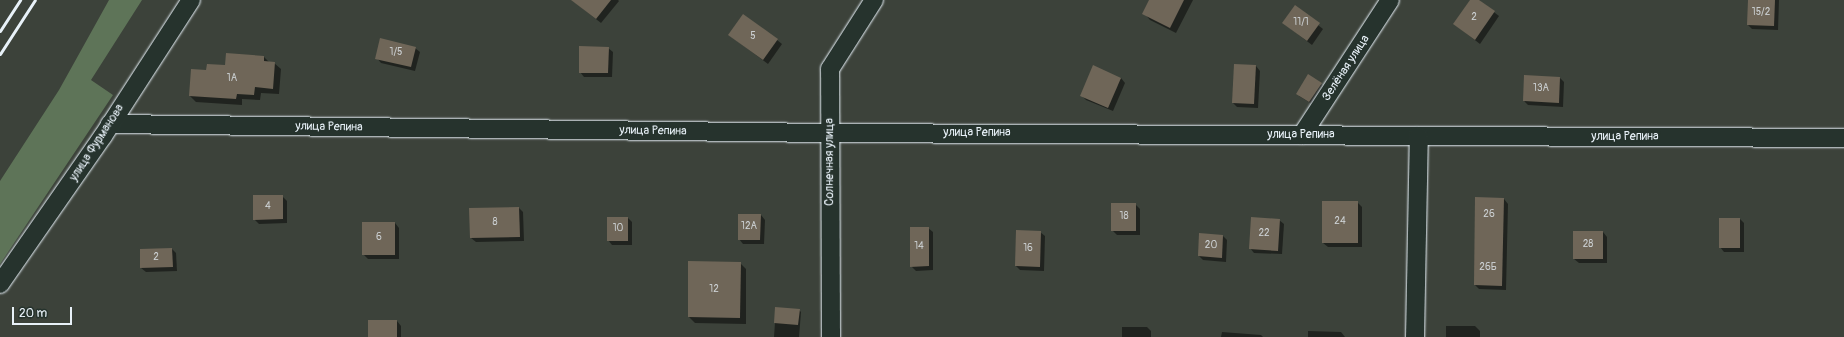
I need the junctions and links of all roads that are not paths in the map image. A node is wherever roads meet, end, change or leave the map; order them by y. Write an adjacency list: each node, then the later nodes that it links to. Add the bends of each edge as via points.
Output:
1 (191, 0): 4 (street, улица Фурманова)
2 (874, 0): 5 (street, Солнечная улица, via 830,69)
3 (1390, 0): 6 (street, Зелёная улица)
4 (110, 124): 5 (street, улица Репина); 9 (street, улица Фурманова)
5 (830, 133): 6 (street, улица Репина); 10 (street, Солнечная улица)
6 (1302, 135): 7 (street, улица Репина)
7 (1419, 136): 8 (street, улица Репина); 11 (street)
8 (1844, 138)
9 (0, 284)
10 (831, 337)
11 (1415, 337)

